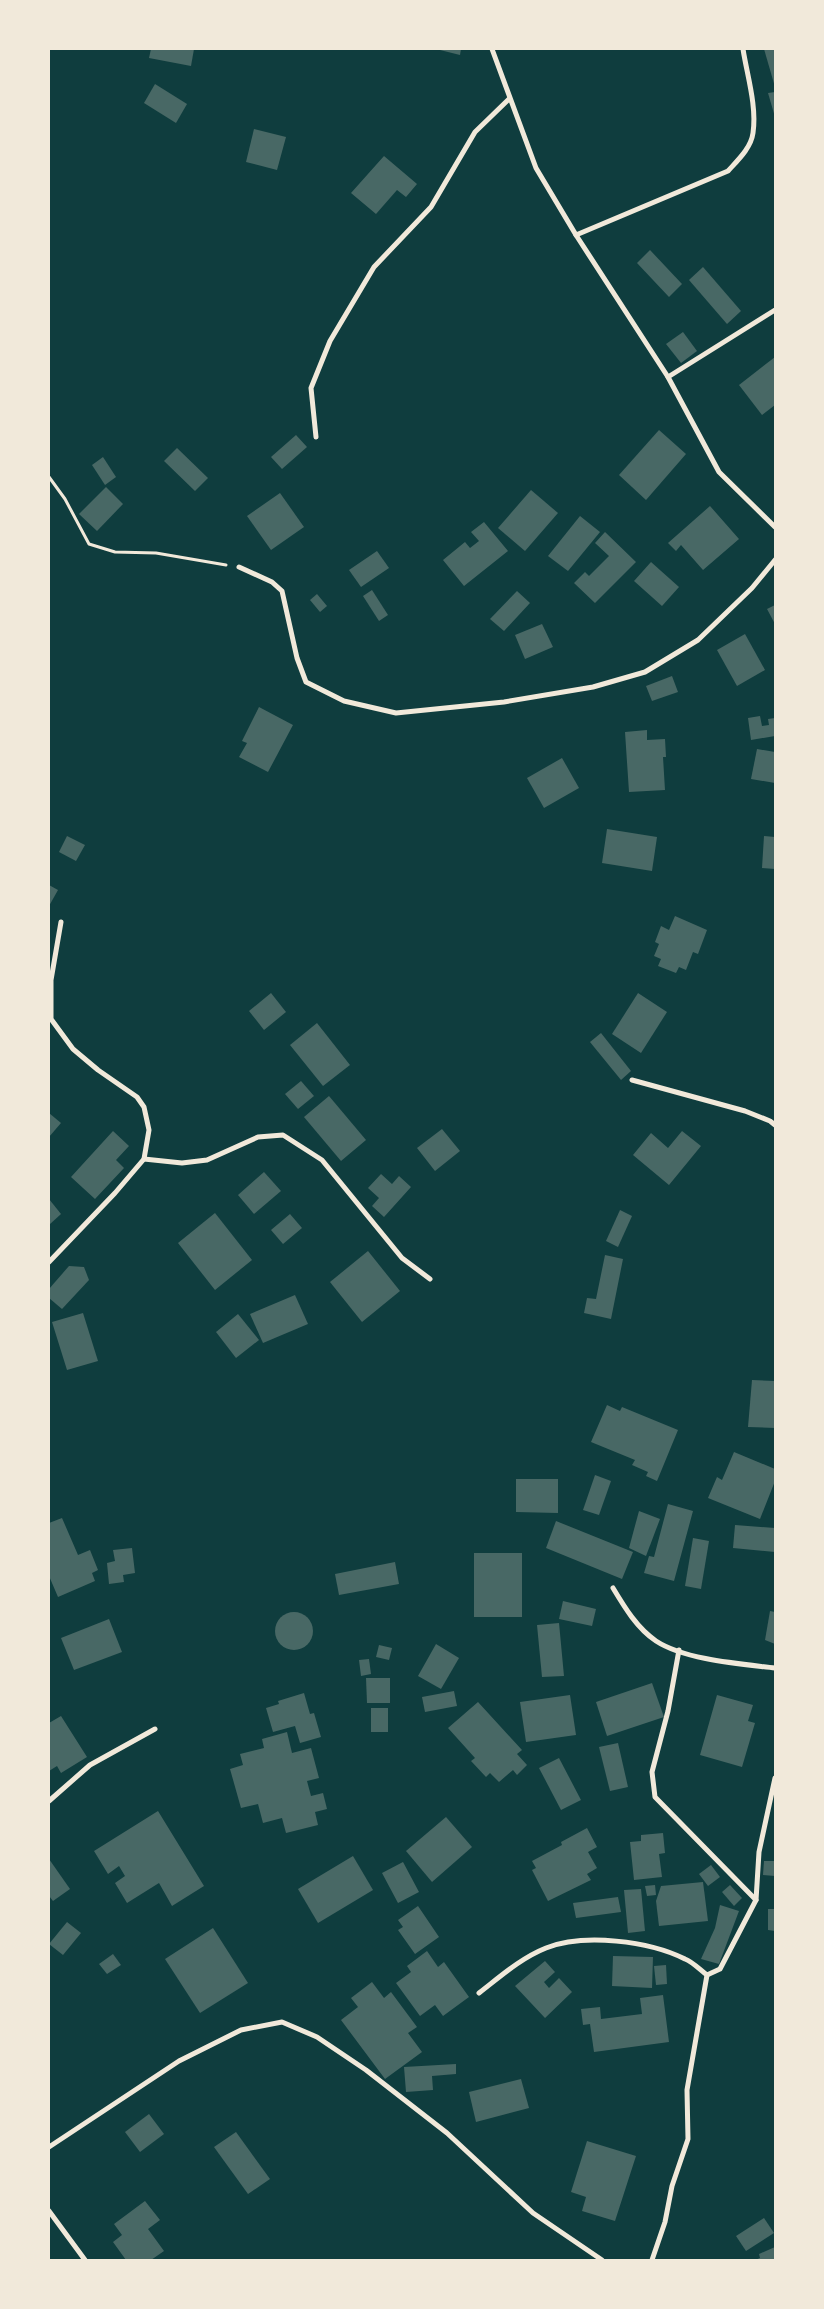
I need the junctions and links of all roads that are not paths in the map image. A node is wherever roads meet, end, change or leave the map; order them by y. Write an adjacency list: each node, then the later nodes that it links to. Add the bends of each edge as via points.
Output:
1 (492, 49): 3 (street)
2 (743, 49): 4 (street, via 752,104 753,134 743,155 728,171)
3 (509, 99): 4 (street, via 536,168); 7 (street, via 475,132 431,207 374,267 330,341 311,388)
4 (576, 235): 6 (street)
5 (775, 310): 6 (street)
6 (668, 377): 8 (street, via 719,472)
7 (316, 436)
8 (775, 527)
9 (775, 560): 10 (street, via 752,588 698,640 645,672 593,687 504,702 396,713 344,702 306,682 297,658 282,591 272,582)
10 (239, 567)
11 (61, 922): 14 (street, via 51,980 51,1019 73,1049 128,1089 144,1107 148,1130)
12 (632, 1080): 13 (street, via 745,1111)
13 (775, 1125)
14 (144, 1159): 15 (street); 16 (street, via 207,1160 258,1137 283,1135 322,1160 402,1258)
15 (49, 1262)
16 (430, 1279)
17 (613, 1588): 18 (street, via 636,1622 657,1641)
18 (679, 1650): 19 (street, via 712,1660); 23 (street, via 652,1772 655,1797)
19 (775, 1668)
20 (155, 1729): 22 (street, via 90,1765)
21 (775, 1781): 23 (street, via 759,1852)
22 (49, 1801)
23 (756, 1900): 24 (street, via 720,1969)
24 (707, 1975): 25 (street, via 686,1959 643,1945 600,1940 566,1942 546,1948 516,1964); 30 (street, via 687,2090 688,2139)
25 (479, 1993)
26 (49, 2147): 29 (street, via 179,2061 241,2030 282,2022 317,2037 366,2070 447,2133 533,2212)
27 (49, 2211): 28 (street)
28 (85, 2260)
29 (602, 2260)
30 (652, 2260)

